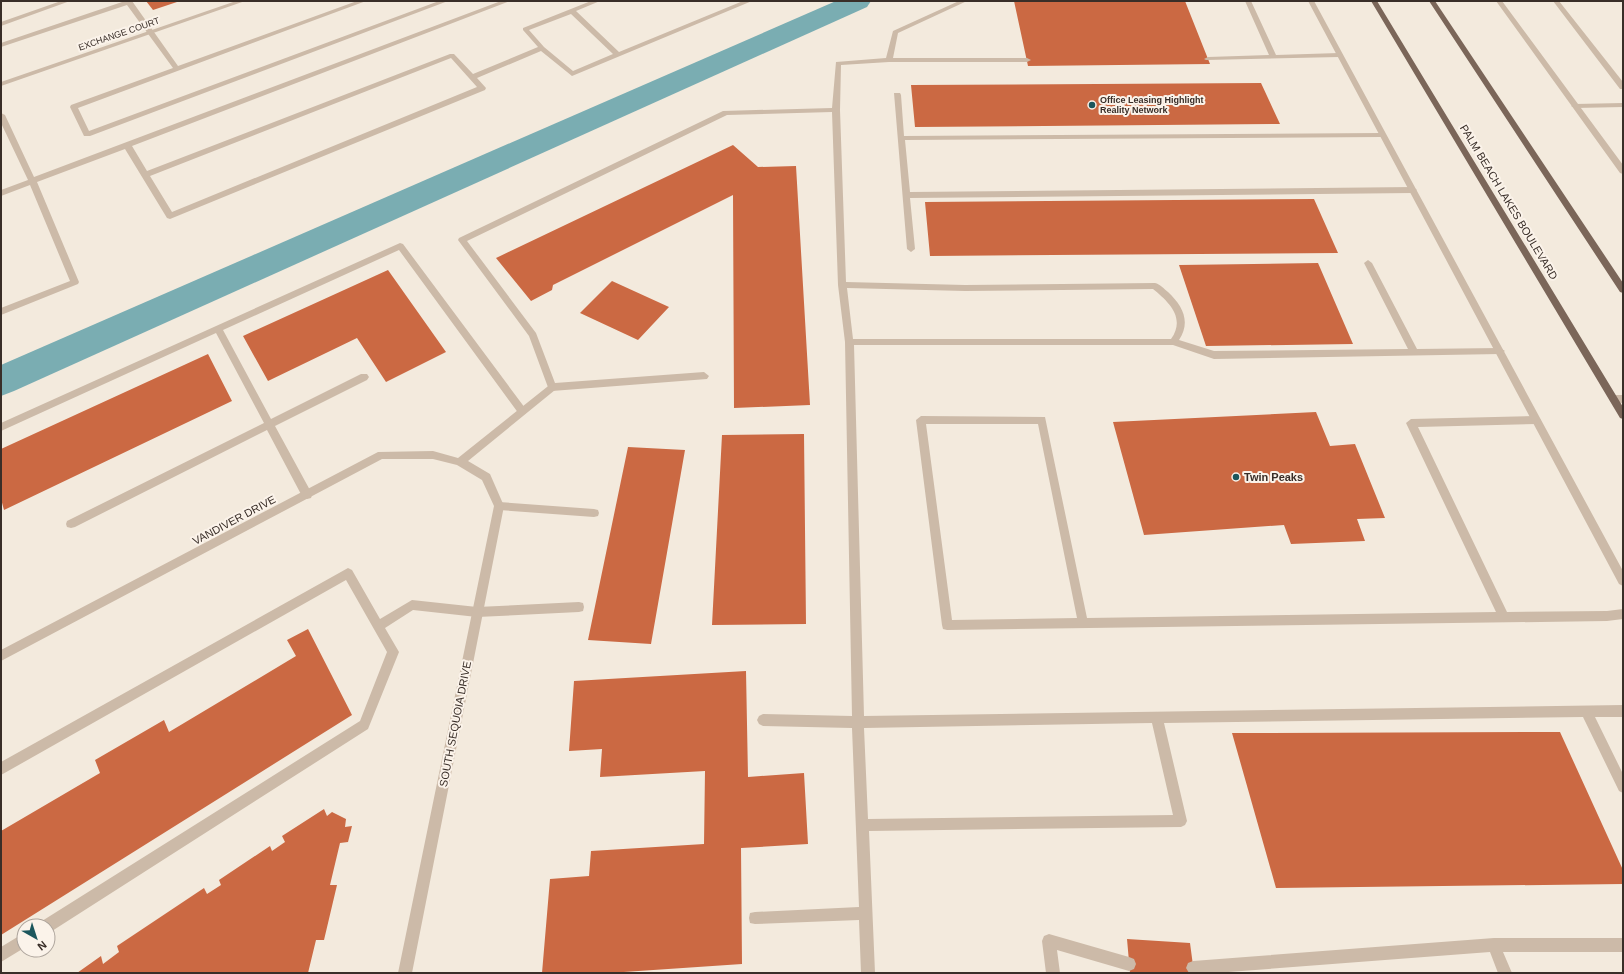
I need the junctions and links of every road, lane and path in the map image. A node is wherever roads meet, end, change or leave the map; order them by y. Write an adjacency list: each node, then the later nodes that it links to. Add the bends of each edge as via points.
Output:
1 (67, 1): 17 (street)
2 (242, 1): 18 (street, EXCHANGE COURT)
3 (362, 1): 27 (street)
4 (445, 1): 27 (street, via 87,134 74,107)
5 (507, 1): 38 (street)
6 (597, 1): 16 (street)
7 (749, 1): 21 (street)
8 (964, 1): 25 (street, via 896,32)
9 (1248, 1): 22 (street)
10 (1311, 1): 23 (street)
11 (1374, 1): 58 (main road, PALM BEACH LAKES BOULEVARD)
12 (1432, 1): 48 (main road)
13 (1498, 1): 33 (street)
14 (1556, 1): 30 (street)
15 (128, 2): 18 (street); 19 (street)
16 (572, 11): 20 (street, via 525,29); 21 (street)
17 (1, 24)
18 (150, 33): 27 (street); 29 (street, EXCHANGE COURT)
19 (1, 45)
20 (542, 48): 21 (street, via 572,74); 28 (street)
21 (618, 55)
22 (1273, 56): 23 (street); 24 (street)
23 (1339, 56): 36 (street)
24 (1208, 59)
25 (889, 60): 26 (street); 34 (street, via 838,63)
26 (1027, 60)
27 (176, 68)
28 (472, 77): 40 (street, via 452,55); 40 (street, via 482,88 170,216)
29 (1, 84)
30 (1623, 87)
31 (897, 96): 37 (street)
32 (1623, 105): 33 (street)
33 (1575, 106): 39 (street)
34 (836, 110): 47 (street); 57 (street, via 726,113 462,240 533,335)
35 (1, 115): 41 (street)
36 (1381, 135): 37 (street); 42 (street)
37 (901, 138): 44 (street)
38 (127, 145): 40 (street); 41 (street)
39 (1623, 171)
40 (145, 175)
41 (32, 181): 43 (street); 49 (street, via 75,282)
42 (1413, 190): 44 (street); 53 (street)
43 (1, 193)
44 (906, 195): 45 (street)
45 (911, 249)
46 (1368, 263): 54 (street)
47 (842, 285): 51 (street); 52 (street, via 965,288 1155,286 1170,298 1180,313 1181,329)
48 (1623, 290)
49 (1, 312)
50 (218, 329): 59 (street, via 400,246); 62 (street); 63 (street)
51 (849, 342): 52 (street); 81 (street)
52 (1173, 342): 54 (street, via 1214,355)
53 (1500, 351): 54 (street); 61 (street)
54 (1415, 353)
55 (704, 376): 57 (street)
56 (364, 377): 62 (street)
57 (552, 387): 59 (street)
58 (1618, 399): 60 (main road, PALM BEACH LAKES BOULEVARD)
59 (522, 411): 64 (street)
60 (1623, 415)
61 (1536, 420): 69 (street); 73 (street, via 1411,423)
62 (269, 425): 65 (street); 68 (street)
63 (1, 427)
64 (460, 462): 65 (street, VANDIVER DRIVE, via 433,455 381,455); 66 (street, VANDIVER DRIVE, via 486,477)
65 (307, 495): 76 (street, VANDIVER DRIVE)
66 (499, 506): 67 (street); 71 (street, SOUTH SEQUOIA DRIVE)
67 (594, 512)
68 (71, 524)
69 (1623, 581)
70 (579, 607): 71 (street)
71 (478, 612): 75 (street, via 412,605); 94 (street, SOUTH SEQUOIA DRIVE)
72 (1623, 614): 73 (street)
73 (1503, 616): 74 (street)
74 (1083, 623): 74 (street, via 1042,420 921,420 947,625)
75 (378, 626): 82 (street, via 348,573); 87 (street, via 393,652 364,725)
76 (1, 656)
77 (1586, 711): 78 (street); 79 (street); 83 (street)
78 (1623, 711)
79 (1157, 718): 81 (street); 84 (street, via 1181,821)
80 (763, 720): 81 (street)
81 (858, 722): 84 (street)
82 (1, 769)
83 (1623, 788)
84 (862, 825): 85 (street)
85 (865, 913): 86 (street); 95 (street)
86 (755, 918)
87 (56, 920)
88 (16, 945): 91 (street)
89 (1494, 945): 90 (street); 93 (street); 97 (street)
90 (1623, 945)
91 (1, 955)
92 (1129, 964): 96 (street, via 1049,941)
93 (1193, 968)
94 (405, 973)
95 (868, 973)
96 (1053, 973)
97 (1505, 973)

